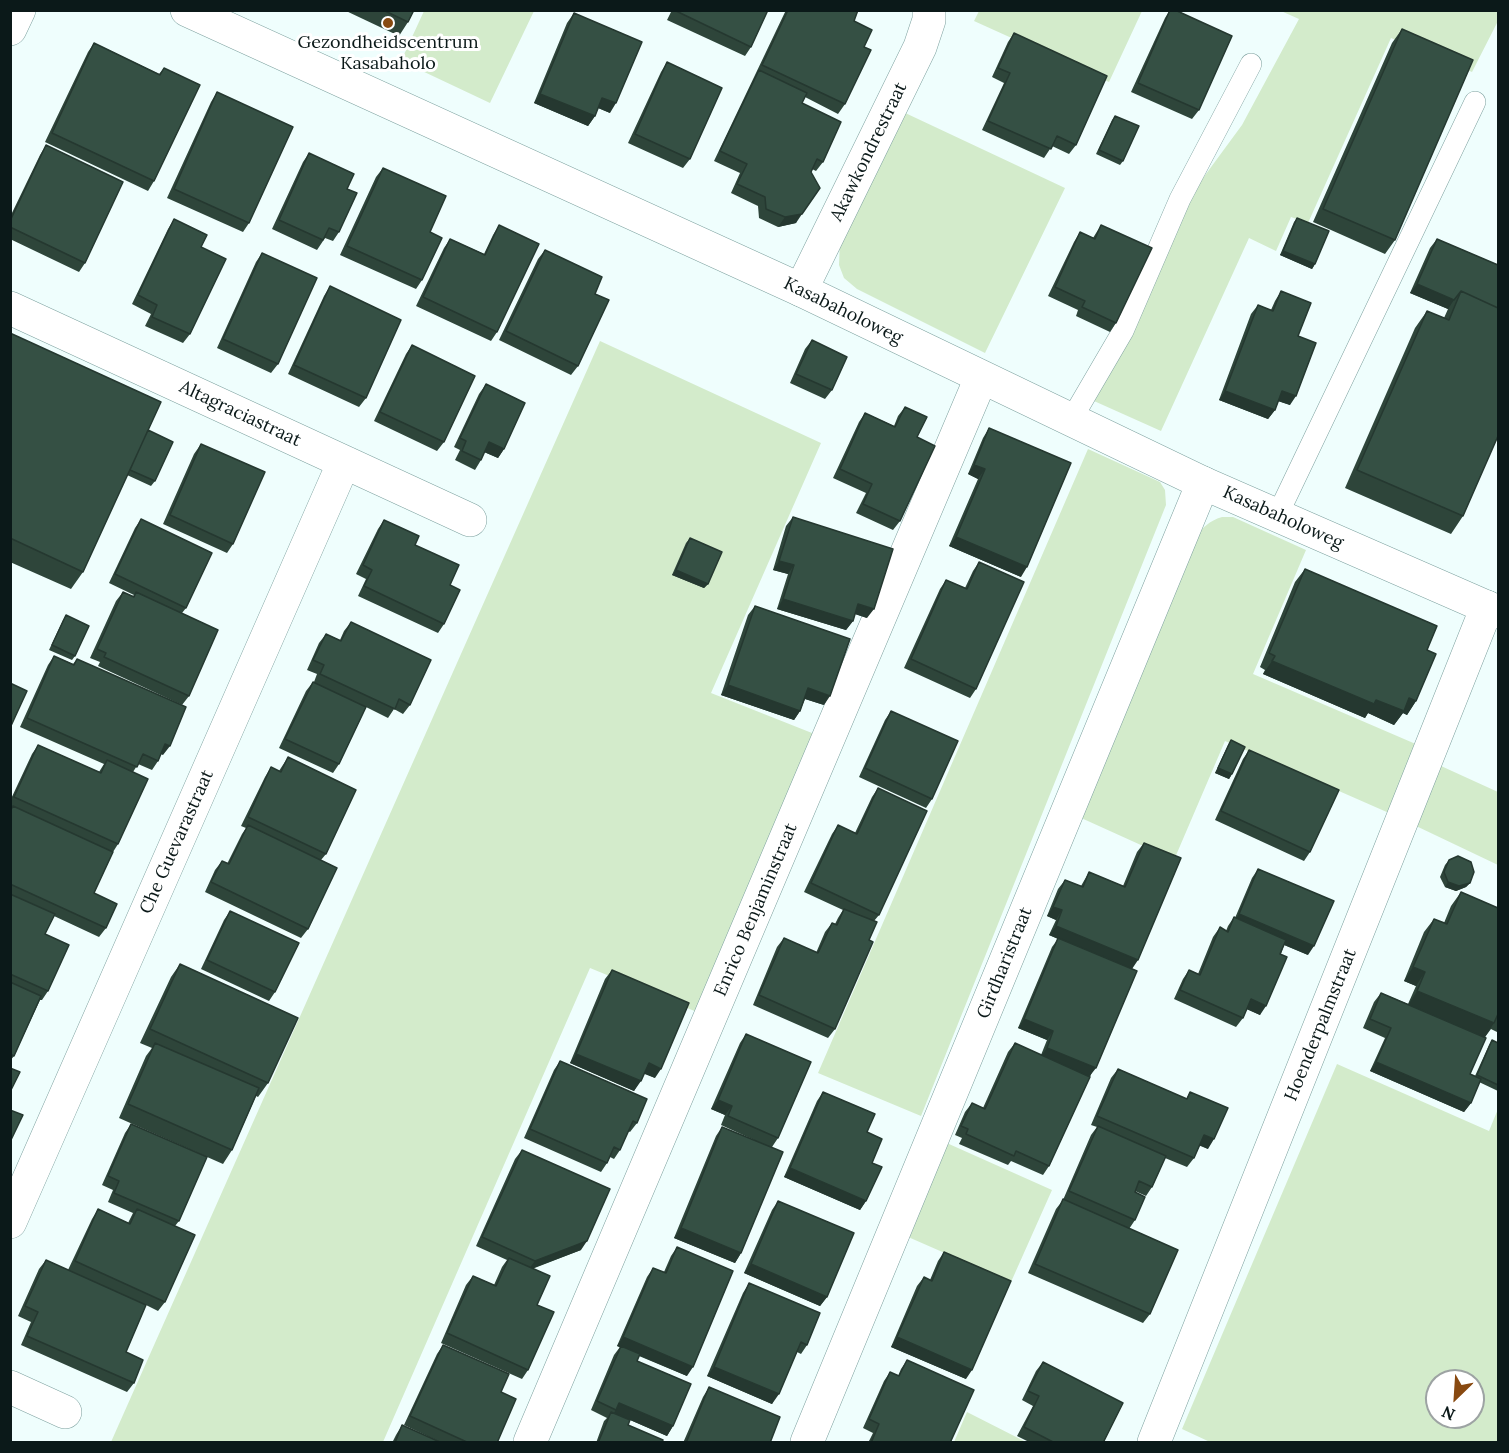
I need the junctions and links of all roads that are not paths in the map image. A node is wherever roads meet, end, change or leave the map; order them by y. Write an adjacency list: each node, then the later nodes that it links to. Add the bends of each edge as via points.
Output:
1 (19, 10): 4 (street)
2 (187, 10): 7 (street, Kasabaholoweg)
3 (929, 10): 7 (street, Akawkondrestraat, via 920,47)
4 (10, 29)
5 (1251, 64): 10 (lane, via 1180,199 1123,331)
6 (1474, 102): 13 (lane)
7 (801, 291): 9 (street, Kasabaholoweg)
8 (10, 308): 11 (street, Altagraciastraat)
9 (981, 378): 10 (street, Kasabaholoweg); 19 (street, Enrico Benjaminstraat)
10 (1071, 420): 12 (street, Kasabaholoweg)
11 (344, 462): 14 (street, Altagraciastraat); 16 (street, Che Guevarastraat)
12 (1203, 483): 13 (street, Kasabaholoweg); 20 (street, Girdharistraat)
13 (1277, 516): 15 (street, Kasabaholoweg)
14 (470, 520)
15 (1493, 610): 21 (street, Hoenderpalmstraat)
16 (10, 1222)
17 (10, 1387): 18 (street)
18 (65, 1412)
19 (530, 1443)
20 (807, 1443)
21 (1154, 1443)

